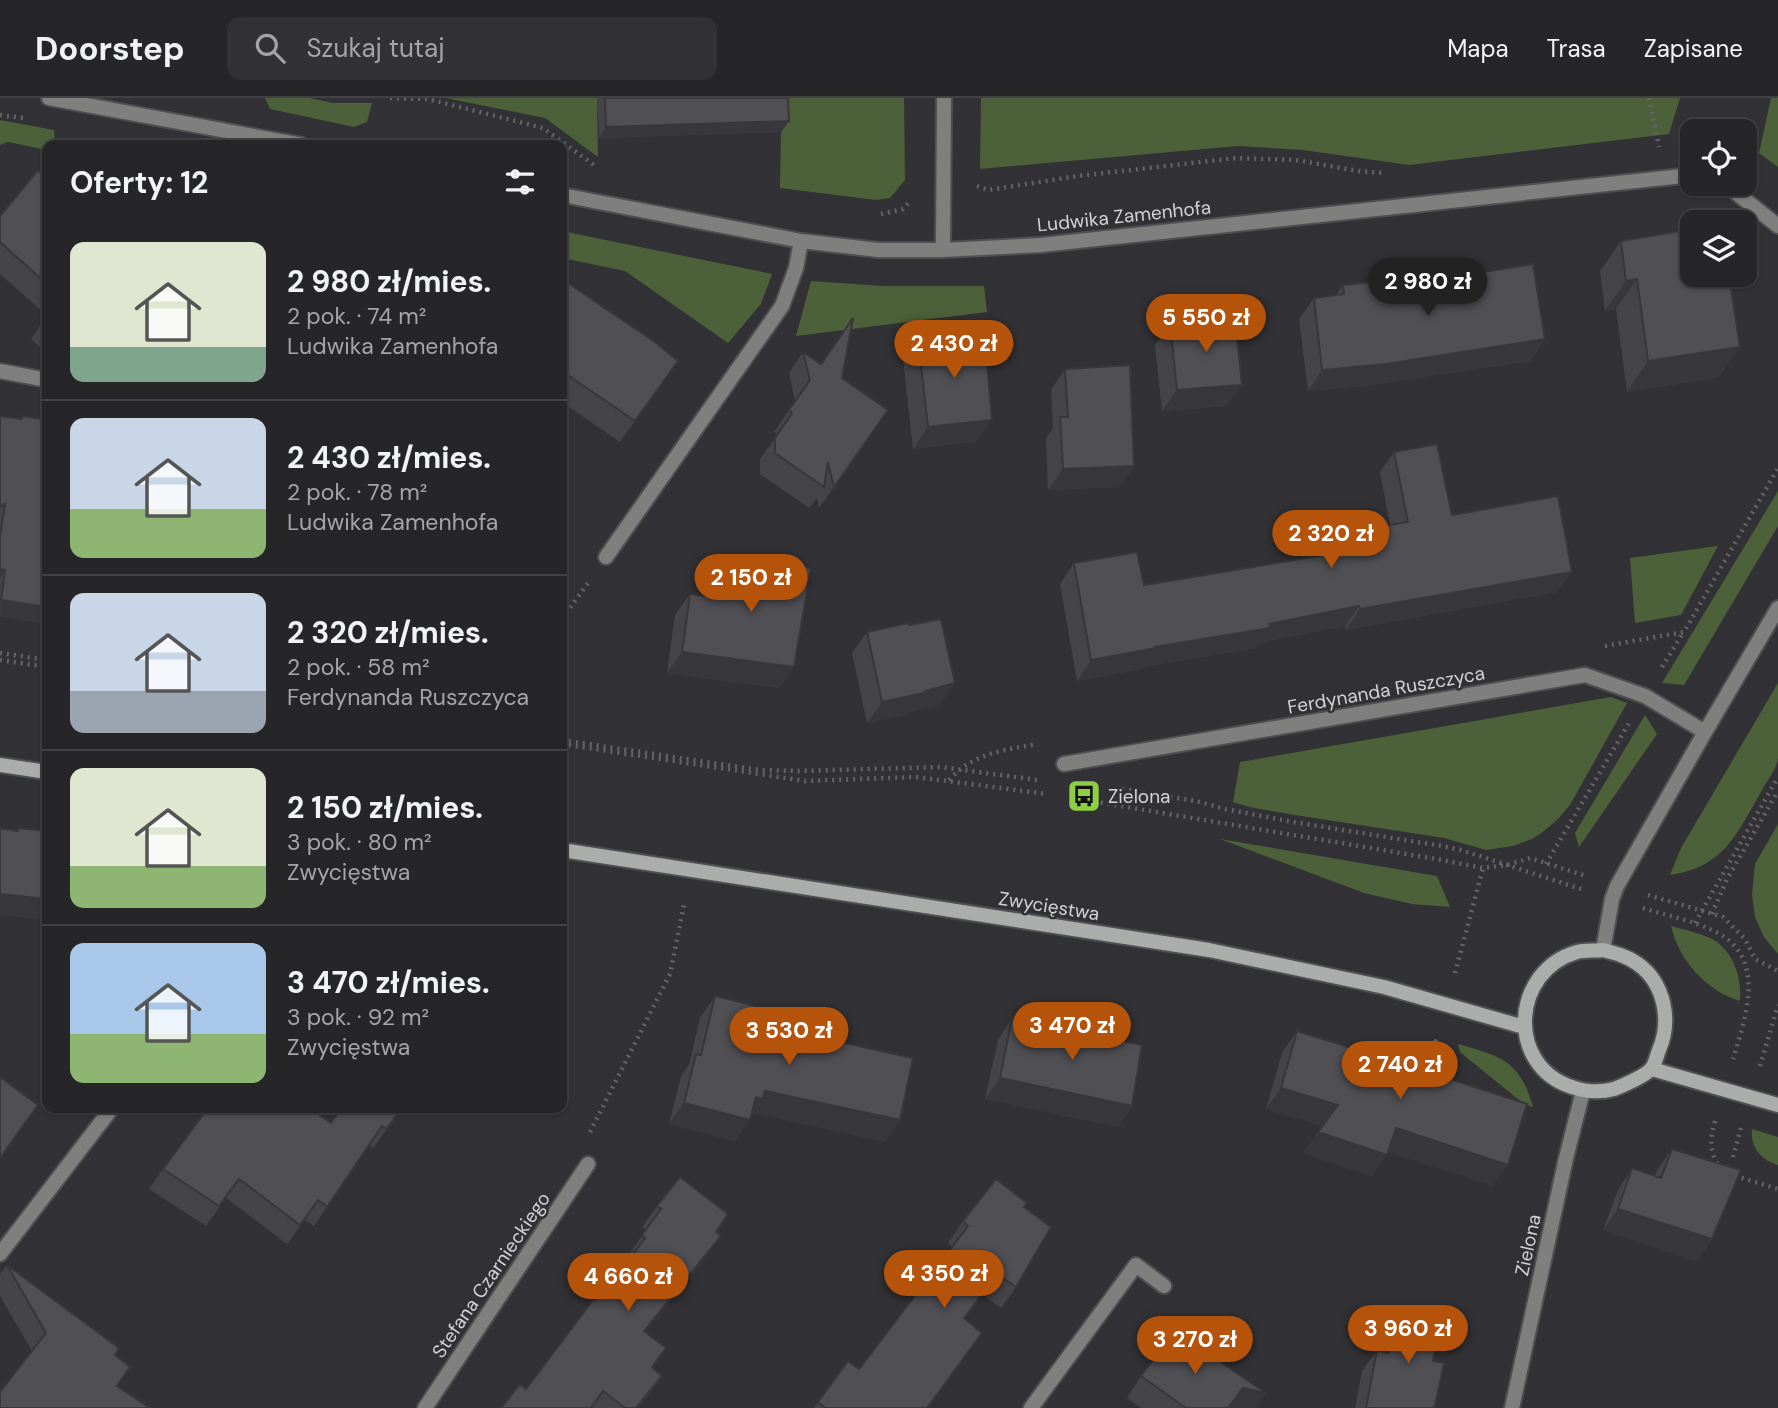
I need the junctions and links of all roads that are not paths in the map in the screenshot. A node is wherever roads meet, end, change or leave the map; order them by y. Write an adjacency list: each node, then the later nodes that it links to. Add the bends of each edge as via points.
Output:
1 (49, 98): 3 (street)
2 (943, 98): 9 (street)
3 (275, 140)
4 (1680, 176): 9 (street, Ludwika Zamenhofa, via 1041,245)
5 (567, 196): 8 (street, Ludwika Zamenhofa)
6 (1740, 196): 7 (street)
7 (1778, 226)
8 (801, 241): 9 (street, Ludwika Zamenhofa, via 878,250); 12 (street, via 782,306)
9 (943, 250)
10 (0, 370): 11 (street)
11 (42, 379)
12 (606, 557)
13 (1778, 608): 14 (street)
14 (1705, 732): 15 (street, Ferdynanda Ruszczyca, via 1645,696 1585,675); 19 (street, via 1614,892)
15 (1063, 764)
16 (0, 765): 17 (main road)
17 (42, 771)
18 (567, 851): 20 (main road, Zwycięstwa, via 1209,950 1384,987)
19 (1603, 950): 20 (main road, via 1578,952 1540,975 1527,1000); 21 (main road, via 1638,964 1662,996 1664,1039)
20 (1524, 1027): 22 (main road, via 1542,1069 1561,1084)
21 (1651, 1069): 22 (main road, via 1623,1086); 23 (main road)
22 (1583, 1091): 30 (street, Zielona)
23 (1778, 1105)
24 (108, 1113): 26 (street)
25 (588, 1164): 28 (street, Stefana Czarnieckiego)
26 (0, 1254)
27 (1164, 1286): 29 (street, via 1136,1265)
28 (425, 1408)
29 (1031, 1408)
30 (1512, 1408)

